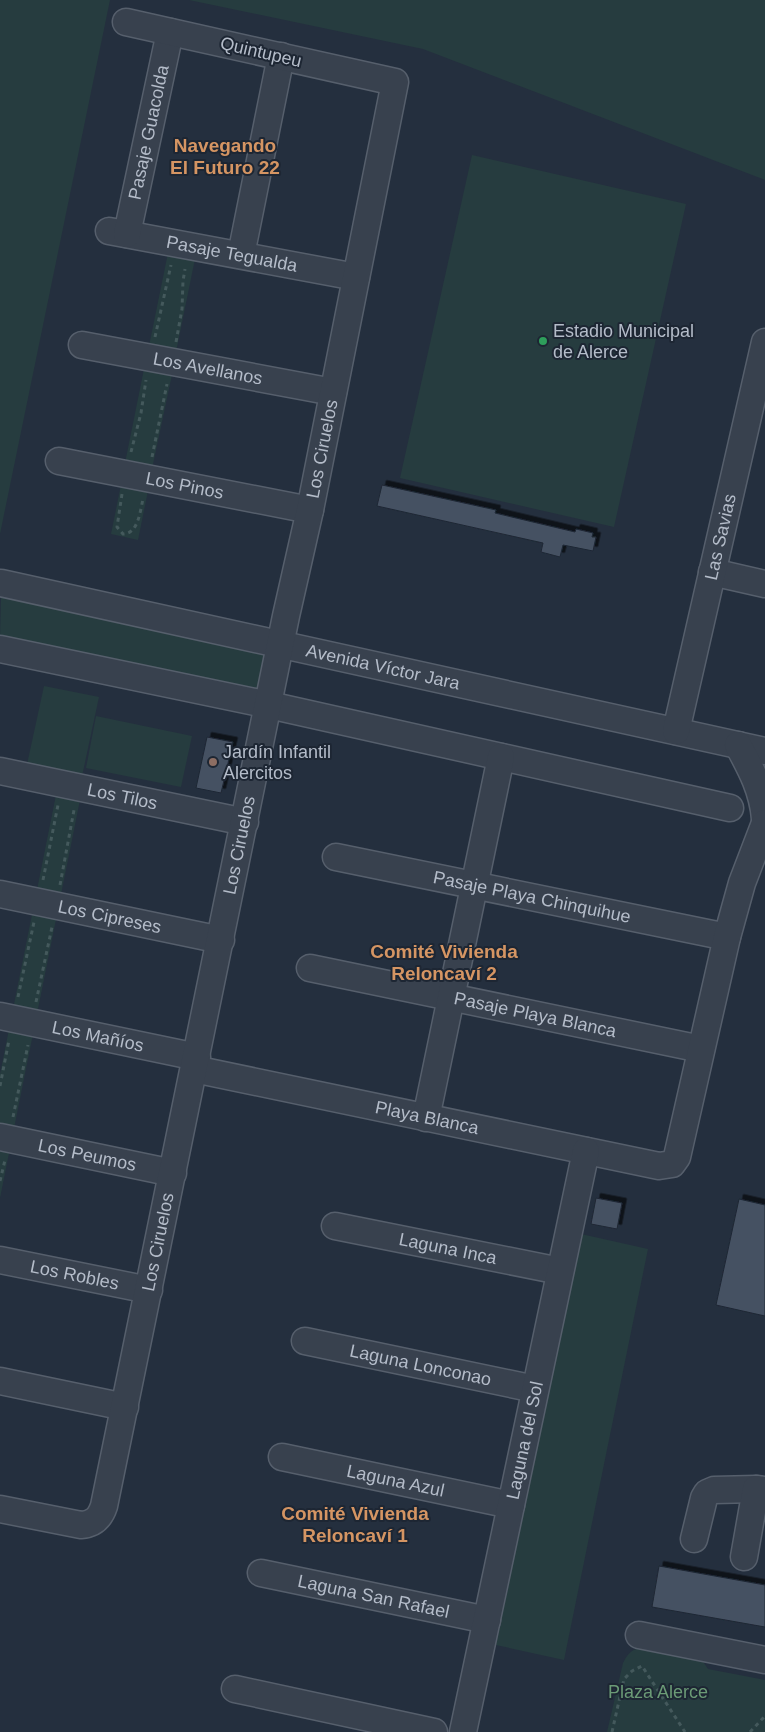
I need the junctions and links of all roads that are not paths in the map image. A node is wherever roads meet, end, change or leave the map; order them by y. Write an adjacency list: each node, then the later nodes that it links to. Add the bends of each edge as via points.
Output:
1 (126, 22): 2 (street, Quintupeu)
2 (170, 32): 3 (street, Quintupeu); 5 (street, Pasaje Guacolda)
3 (281, 56): 4 (street, Quintupeu); 6 (street)
4 (395, 82): 7 (street, Los Ciruelos)
5 (118, 232): 6 (street, Pasaje Tegualda)
6 (241, 256): 7 (street, Pasaje Tegualda)
7 (356, 277): 10 (street, Los Ciruelos)
8 (765, 342): 11 (street, Las Savias)
9 (82, 344): 10 (street, Los Avellanos)
10 (333, 392): 13 (street, Los Ciruelos)
11 (755, 431): 14 (street, Las Savias)
12 (59, 461): 13 (street, Los Pinos)
13 (310, 510): 17 (street, Los Ciruelos)
14 (712, 572): 16 (street); 20 (street, Las Savias)
15 (1, 583): 17 (street, Avenida Víctor Jara)
16 (765, 584)
17 (280, 644): 19 (street, Los Ciruelos); 20 (street, Avenida Víctor Jara)
18 (0, 649): 19 (street)
19 (269, 705): 23 (street); 27 (street, Los Ciruelos)
20 (676, 731): 21 (street, Avenida Víctor Jara)
21 (738, 745): 22 (street, Avenida Víctor Jara); 26 (street, via 756,777 764,802)
22 (765, 751)
23 (501, 757): 25 (street); 29 (street)
24 (0, 770): 27 (street, Los Tilos)
25 (730, 808)
26 (765, 821): 31 (street, via 742,883)
27 (245, 822): 32 (street, Los Ciruelos)
28 (336, 857): 29 (street, Pasaje Playa Chinquihue)
29 (474, 886): 31 (street, Pasaje Playa Chinquihue); 34 (street)
30 (0, 894): 32 (street, Los Cipreses)
31 (727, 937): 36 (street)
32 (221, 940): 37 (street, Los Ciruelos)
33 (310, 968): 34 (street, Pasaje Playa Blanca)
34 (451, 998): 36 (street, Pasaje Playa Blanca); 38 (street)
35 (15, 1019): 37 (street, Los Mañíos)
36 (701, 1049): 40 (street, Playa Blanca, via 677,1157 672,1164 660,1166)
37 (195, 1063): 38 (street, Playa Blanca); 41 (street, Los Ciruelos)
38 (426, 1118): 40 (street, Playa Blanca)
39 (4, 1138): 41 (street, Los Peumos)
40 (586, 1151): 44 (street, Laguna del Sol)
41 (173, 1173): 45 (street, Los Ciruelos)
42 (335, 1226): 44 (street, Laguna Inca)
43 (0, 1260): 45 (street, Los Robles)
44 (560, 1271): 48 (street, Laguna del Sol)
45 (149, 1290): 49 (street, Los Ciruelos)
46 (305, 1341): 48 (street, Laguna Lonconao)
47 (0, 1381): 49 (street)
48 (535, 1389): 52 (street, Laguna del Sol)
49 (125, 1407): 53 (street, Los Ciruelos, via 102,1514 96,1520 81,1525)
50 (282, 1457): 52 (street, Laguna Azul)
51 (761, 1490): 54 (street, via 714,1490 707,1493); 55 (street)
52 (511, 1505): 57 (street, Laguna del Sol)
53 (0, 1509)
54 (694, 1538)
55 (744, 1557)
56 (261, 1573): 57 (street, Laguna San Rafael)
57 (487, 1620): 62 (street, Laguna del Sol)
58 (639, 1635): 59 (street)
59 (765, 1660)
60 (235, 1689): 61 (street)
61 (434, 1732)
62 (463, 1732)

